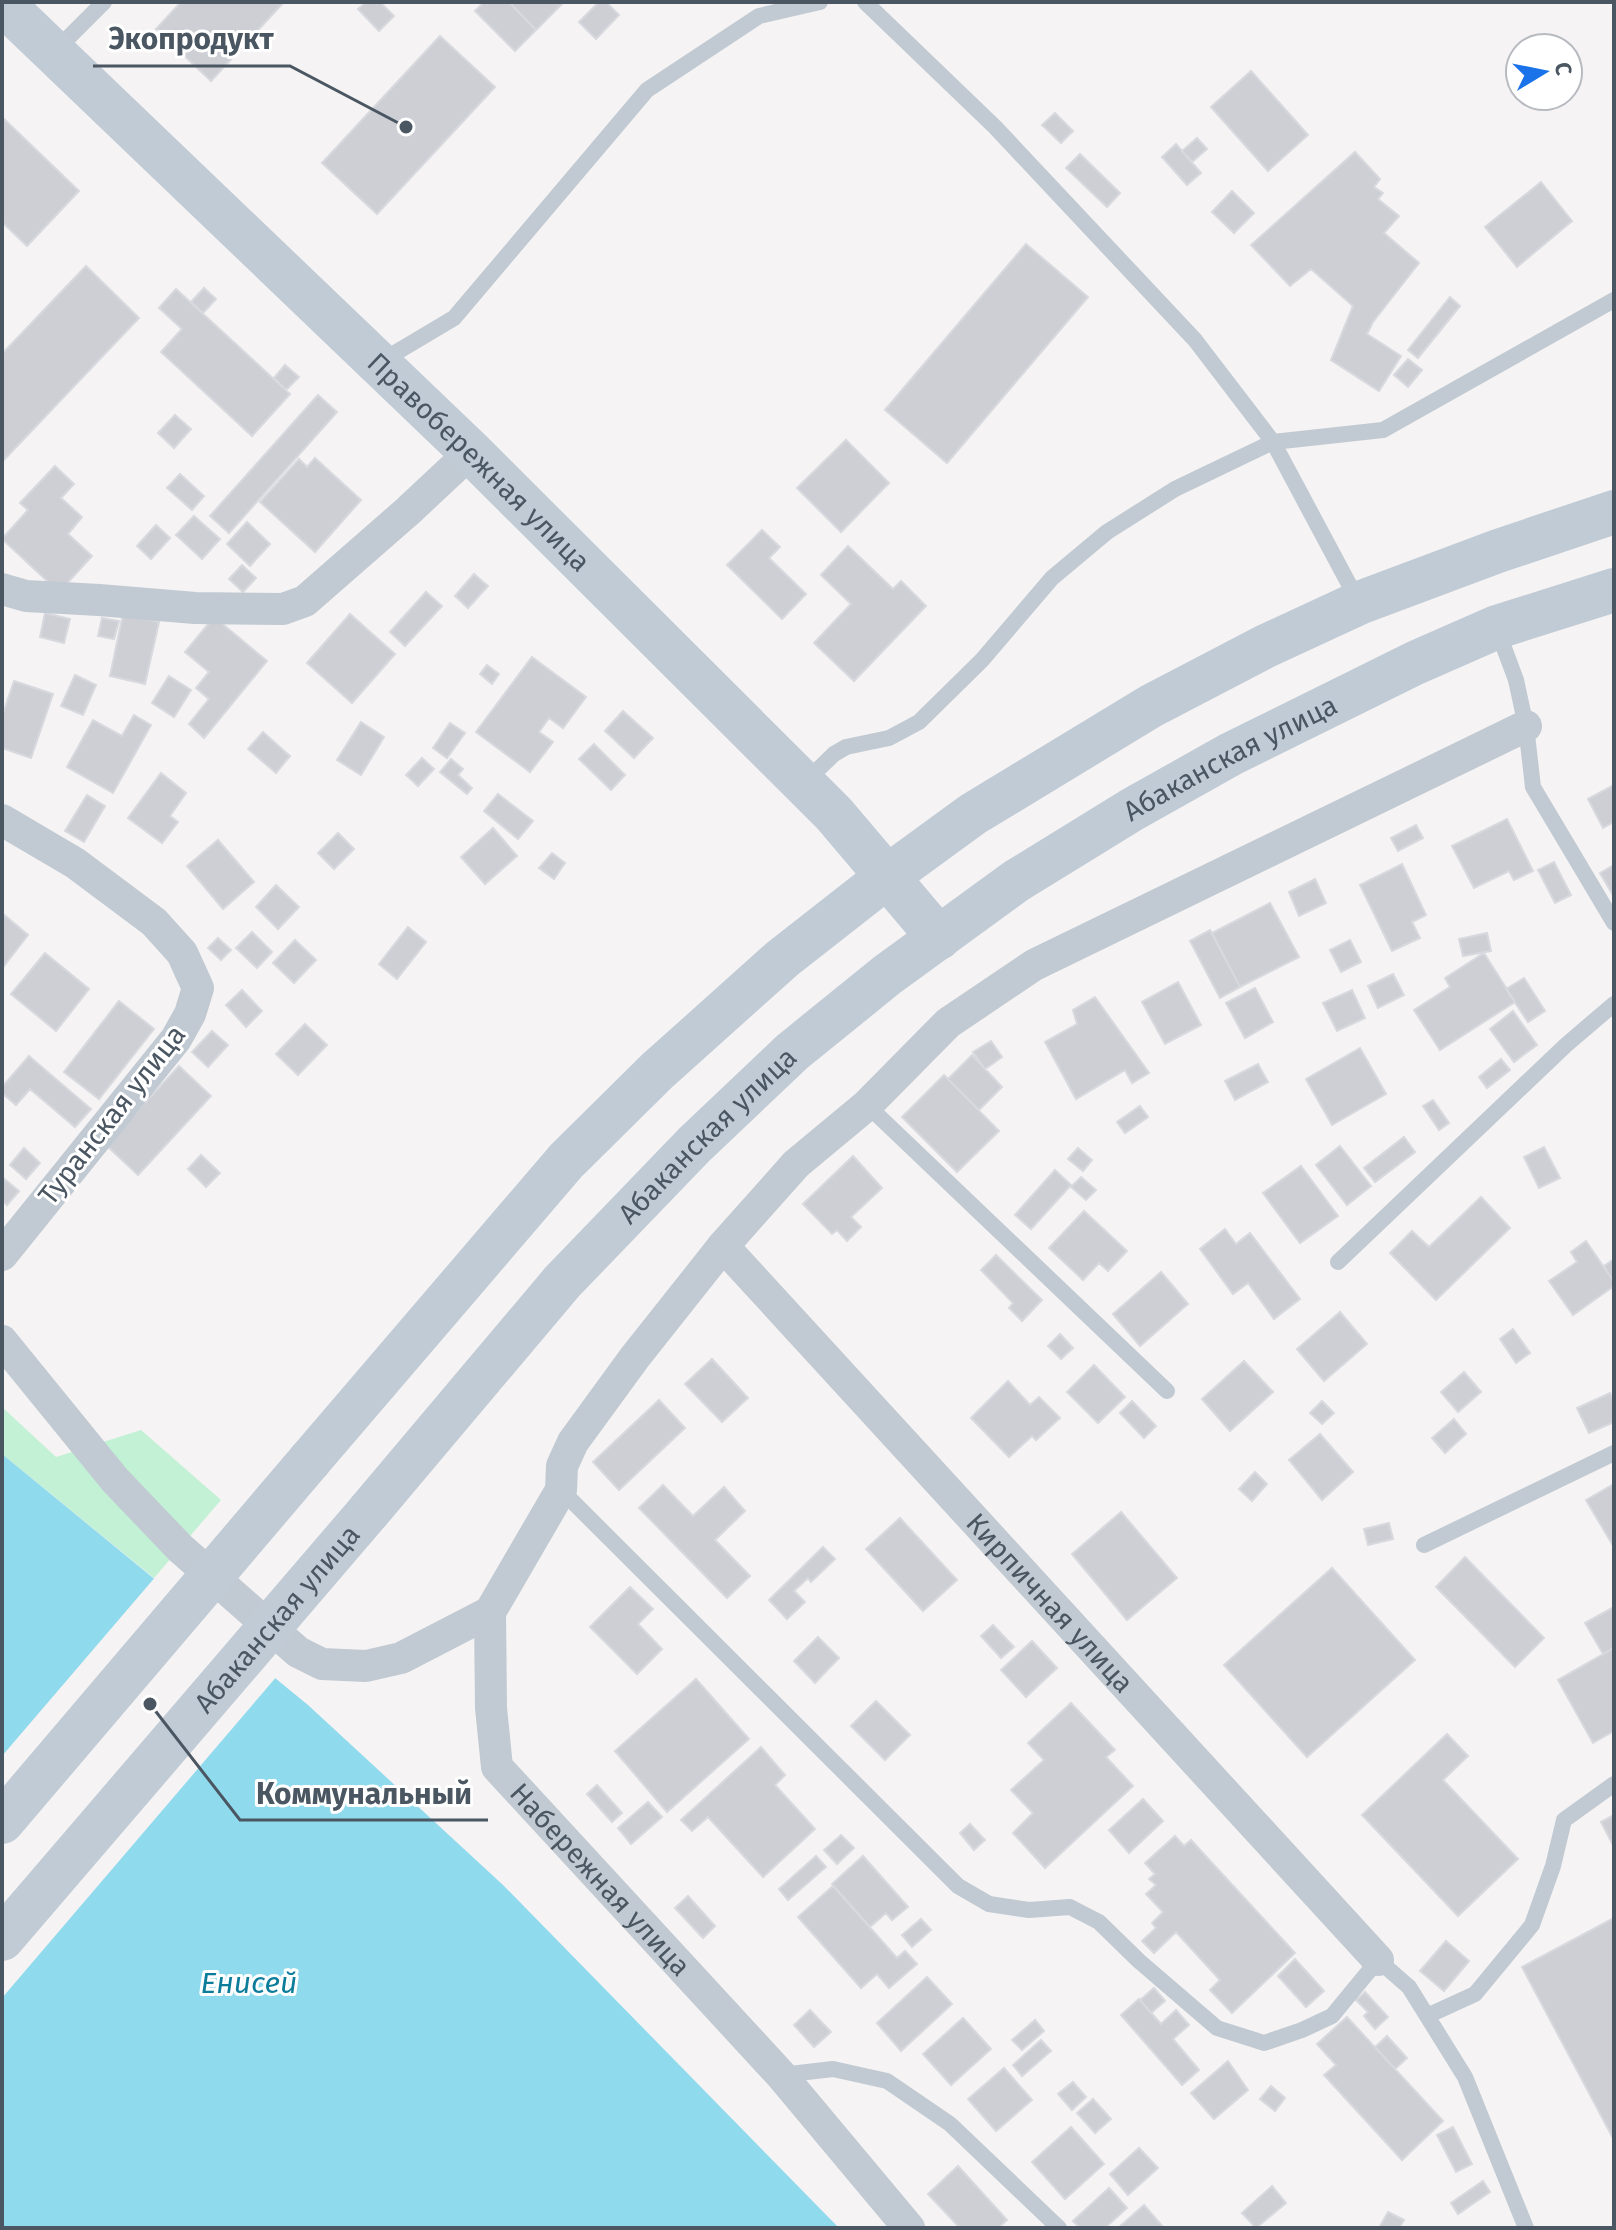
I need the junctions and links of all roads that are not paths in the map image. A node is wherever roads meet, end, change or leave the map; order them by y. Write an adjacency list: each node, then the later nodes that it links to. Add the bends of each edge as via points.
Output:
1 (104, 2): 5 (lane)
2 (865, 2): 8 (lane, via 995,127 1195,340)
3 (2, 3): 5 (main road, Правобережная улица)
4 (816, 3): 7 (lane, via 759,16 647,90 454,318)
5 (53, 53): 7 (main road, Правобережная улица)
6 (1614, 300): 8 (lane, via 1383,430)
7 (378, 363): 9 (main road, Правобережная улица)
8 (1273, 442): 13 (lane); 16 (lane, via 1175,489 1107,532 1052,578 982,660 919,722 889,738 846,747)
9 (471, 452): 11 (street, via 305,601 283,609 26,596); 16 (main road, Правобережная улица)
10 (1614, 512): 13 (main road)
11 (2, 589)
12 (1614, 590): 14 (main road, Абаканская улица)
13 (1359, 603): 18 (main road, via 1151,706 973,814)
14 (1497, 627): 15 (lane); 20 (main road, Абаканская улица, via 1231,754 1016,881)
15 (1526, 726): 19 (lane, via 1533,787); 22 (street, via 1034,965 948,1023)
16 (803, 784): 18 (main road, Правобережная улица)
17 (2, 820): 24 (street, Туранская улица, via 75,863 154,922 182,953 198,988 176,1039)
18 (888, 876): 20 (main road, Правобережная улица); 33 (main road, bridge, via 782,959 577,1150)
19 (1614, 923)
20 (939, 938): 34 (main road, Абаканская улица, bridge, via 792,1052 562,1282)
21 (1614, 1004): 25 (lane)
22 (867, 1105): 23 (street, via 796,1164); 27 (lane)
23 (723, 1246): 29 (street, via 573,1442 562,1466); 35 (street, Кирпичная улица)
24 (2, 1255)
25 (1338, 1262)
26 (2, 1341): 31 (street, via 115,1480 180,1548 298,1652 322,1664 366,1666 401,1658)
27 (1167, 1391)
28 (1614, 1453): 30 (lane)
29 (561, 1490): 31 (street); 35 (lane, via 958,1886 989,1904 1029,1910 1070,1907 1099,1922 1217,2028 1264,2043 1332,2016)
30 (1424, 1545)
31 (490, 1612): 37 (street, Набережная улица, via 497,1767)
32 (1614, 1784): 36 (lane, via 1564,1820 1532,1925 1507,1958 1475,1994)
33 (2, 1822)
34 (2, 1939)
35 (1378, 1960): 36 (lane, via 1409,1987)
36 (1427, 2016): 40 (lane, via 1465,2077)
37 (781, 2075): 38 (street, Набережная улица); 39 (lane, via 833,2069 887,2081 950,2124)
38 (909, 2228)
39 (1059, 2228)
40 (1526, 2228)

